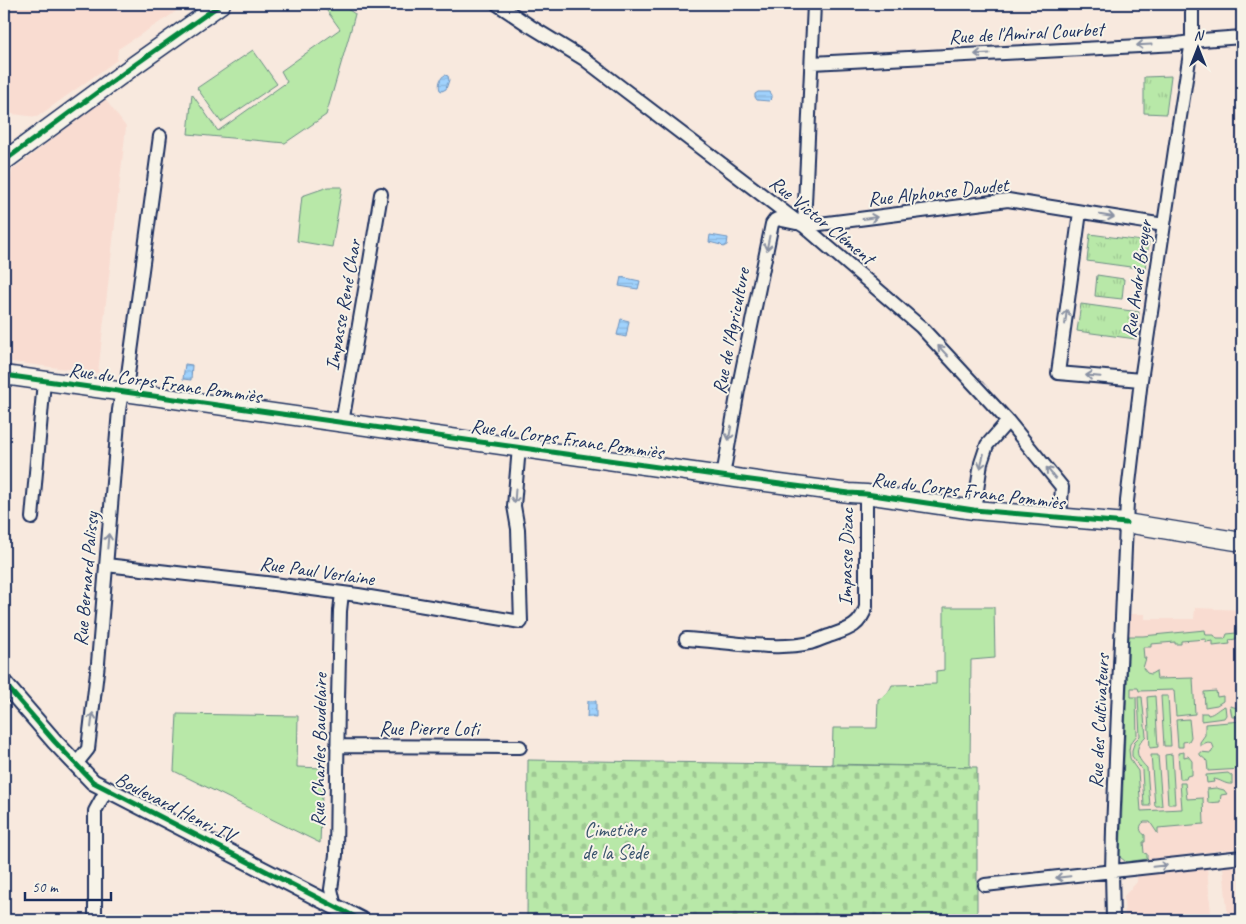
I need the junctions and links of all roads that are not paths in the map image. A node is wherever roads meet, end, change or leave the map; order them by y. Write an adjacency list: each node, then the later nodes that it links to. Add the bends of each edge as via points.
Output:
1 (221, 4): 9 (main road)
2 (497, 4): 12 (street, Rue Victor Clément, via 584,59)
3 (814, 4): 7 (street)
4 (1192, 4): 6 (street, Rue André Breyer)
5 (1242, 37): 6 (street, Rue de l'Amiral Courbet)
6 (1192, 41): 7 (street, Rue de l'Amiral Courbet, one-way to 7); 13 (street, Rue André Breyer)
7 (812, 63): 12 (street)
8 (160, 136): 17 (street, Rue Bernard Palissy)
9 (4, 161)
10 (381, 194): 19 (street, Impasse René Char)
11 (1080, 212): 12 (street, Rue Alphonse Daudet, one-way to 11, via 1008,200); 13 (street, Rue Alphonse Daudet, one-way to 13); 15 (street, one-way to 11, via 1058,373)
12 (801, 225): 18 (street, Rue Victor Clément, one-way to 12, via 921,327); 21 (street, Rue de l'Agriculture, one-way to 21, via 777,219 772,224)
13 (1164, 225): 15 (street, Rue André Breyer)
14 (4, 375): 16 (main road, Rue du Corps Franc Pommiès)
15 (1142, 380): 26 (street, Rue André Breyer)
16 (44, 381): 17 (main road, Rue du Corps Franc Pommiès); 24 (street)
17 (122, 392): 19 (main road, Rue du Corps Franc Pommiès); 28 (street, Rue Bernard Palissy, one-way to 17)
18 (1008, 421): 23 (street, one-way to 23, via 986,445); 25 (street, Rue Victor Clément, one-way to 18, via 1062,486)
19 (342, 422): 20 (main road, Rue du Corps Franc Pommiès)
20 (519, 447): 21 (main road, Rue du Corps Franc Pommiès); 29 (street, Rue Paul Verlaine, one-way to 29, via 514,506 518,529 521,622)
21 (723, 476): 22 (main road, Rue du Corps Franc Pommiès)
22 (866, 494): 23 (main road, Rue du Corps Franc Pommiès); 30 (street, Impasse Dizac, via 866,607 860,621 841,632 792,646)
23 (974, 510): 25 (main road, Rue du Corps Franc Pommiès)
24 (32, 518)
25 (1060, 518): 26 (main road, Rue du Corps Franc Pommiès)
26 (1126, 522): 27 (main road, Rue du Corps Franc Pommiès); 37 (street, Rue des Cultivateurs)
27 (1242, 542)
28 (106, 565): 29 (street, Rue Paul Verlaine); 34 (street, Rue Bernard Palissy, one-way to 28, via 88,749)
29 (342, 593): 32 (street, Rue Charles Baudelaire)
30 (686, 639)
31 (4, 683): 34 (street, Boulevard Henri IV)
32 (337, 746): 33 (street, Rue Pierre Loti); 39 (street, Rue Charles Baudelaire, via 336,855 331,889)
33 (520, 747)
34 (76, 764): 35 (street, Boulevard Henri IV, via 93,782)
35 (106, 789): 39 (street, Boulevard Henri IV); 40 (street, via 96,811)
36 (1242, 857): 37 (street, one-way to 36)
37 (1112, 871): 38 (street, one-way to 38); 42 (street, Rue des Cultivateurs)
38 (986, 885)
39 (335, 907): 41 (street, Boulevard Henri IV)
40 (95, 920)
41 (361, 920)
42 (1113, 920)

